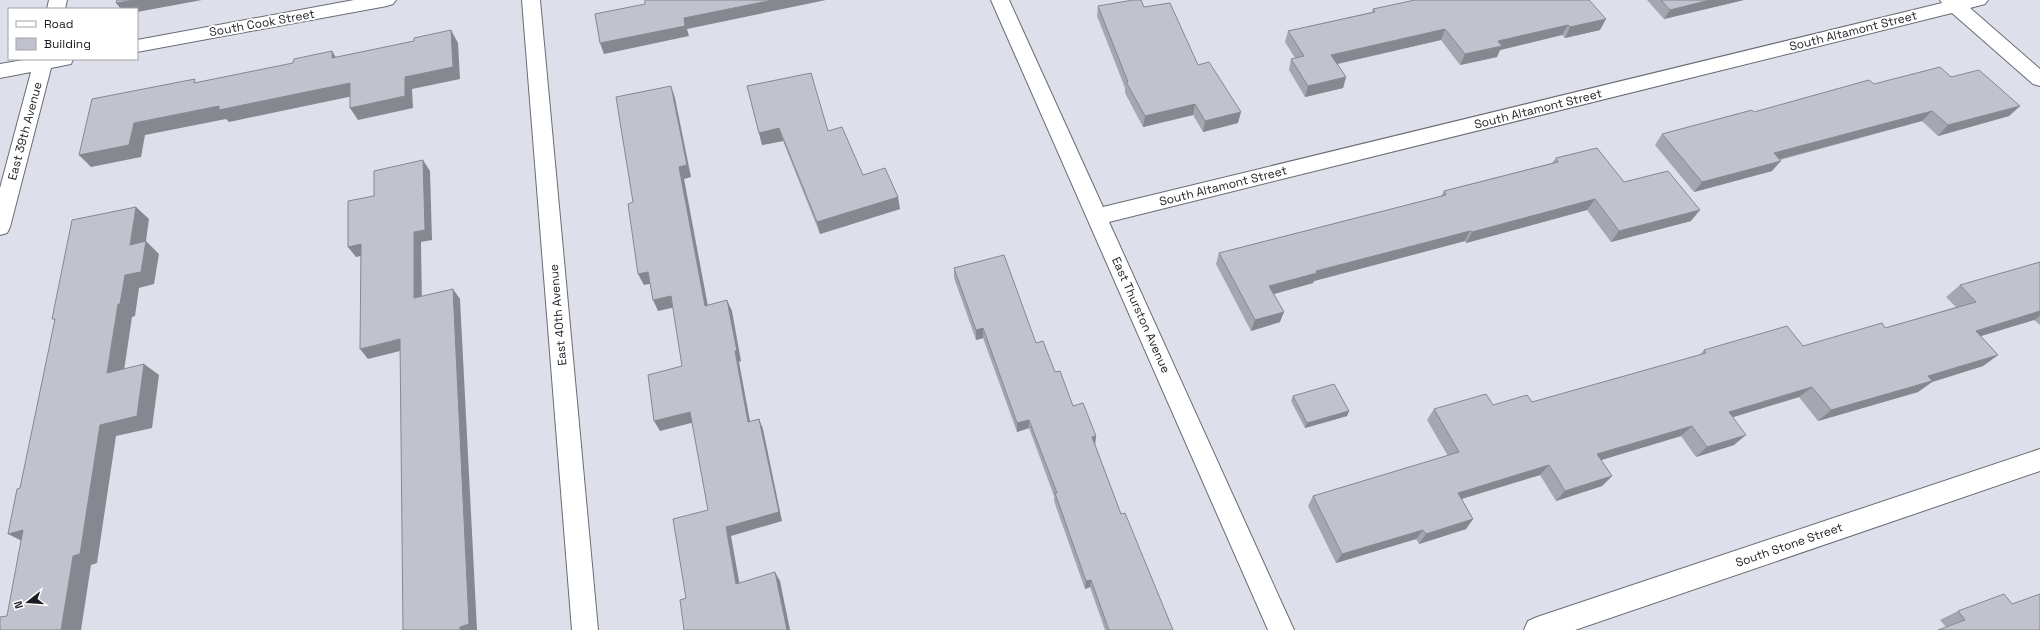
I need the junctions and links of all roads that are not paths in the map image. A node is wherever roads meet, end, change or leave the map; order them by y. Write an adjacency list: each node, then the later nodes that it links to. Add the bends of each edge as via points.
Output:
1 (387, 0): 6 (street, South Cook Street)
2 (531, 0): 14 (street, East 40th Avenue)
3 (1000, 0): 11 (street, East Thurston Avenue)
4 (1979, 0): 5 (street, South Altamont Street)
5 (1952, 3): 10 (street); 11 (street, South Altamont Street)
6 (138, 46)
7 (54, 60): 8 (street)
8 (43, 61): 9 (street); 12 (street, East 39th Avenue)
9 (0, 71)
10 (2040, 79)
11 (1097, 217): 15 (street, East Thurston Avenue)
12 (0, 227)
13 (2040, 460): 16 (street, South Stone Street)
14 (585, 630)
15 (1281, 630)
16 (1537, 630)

